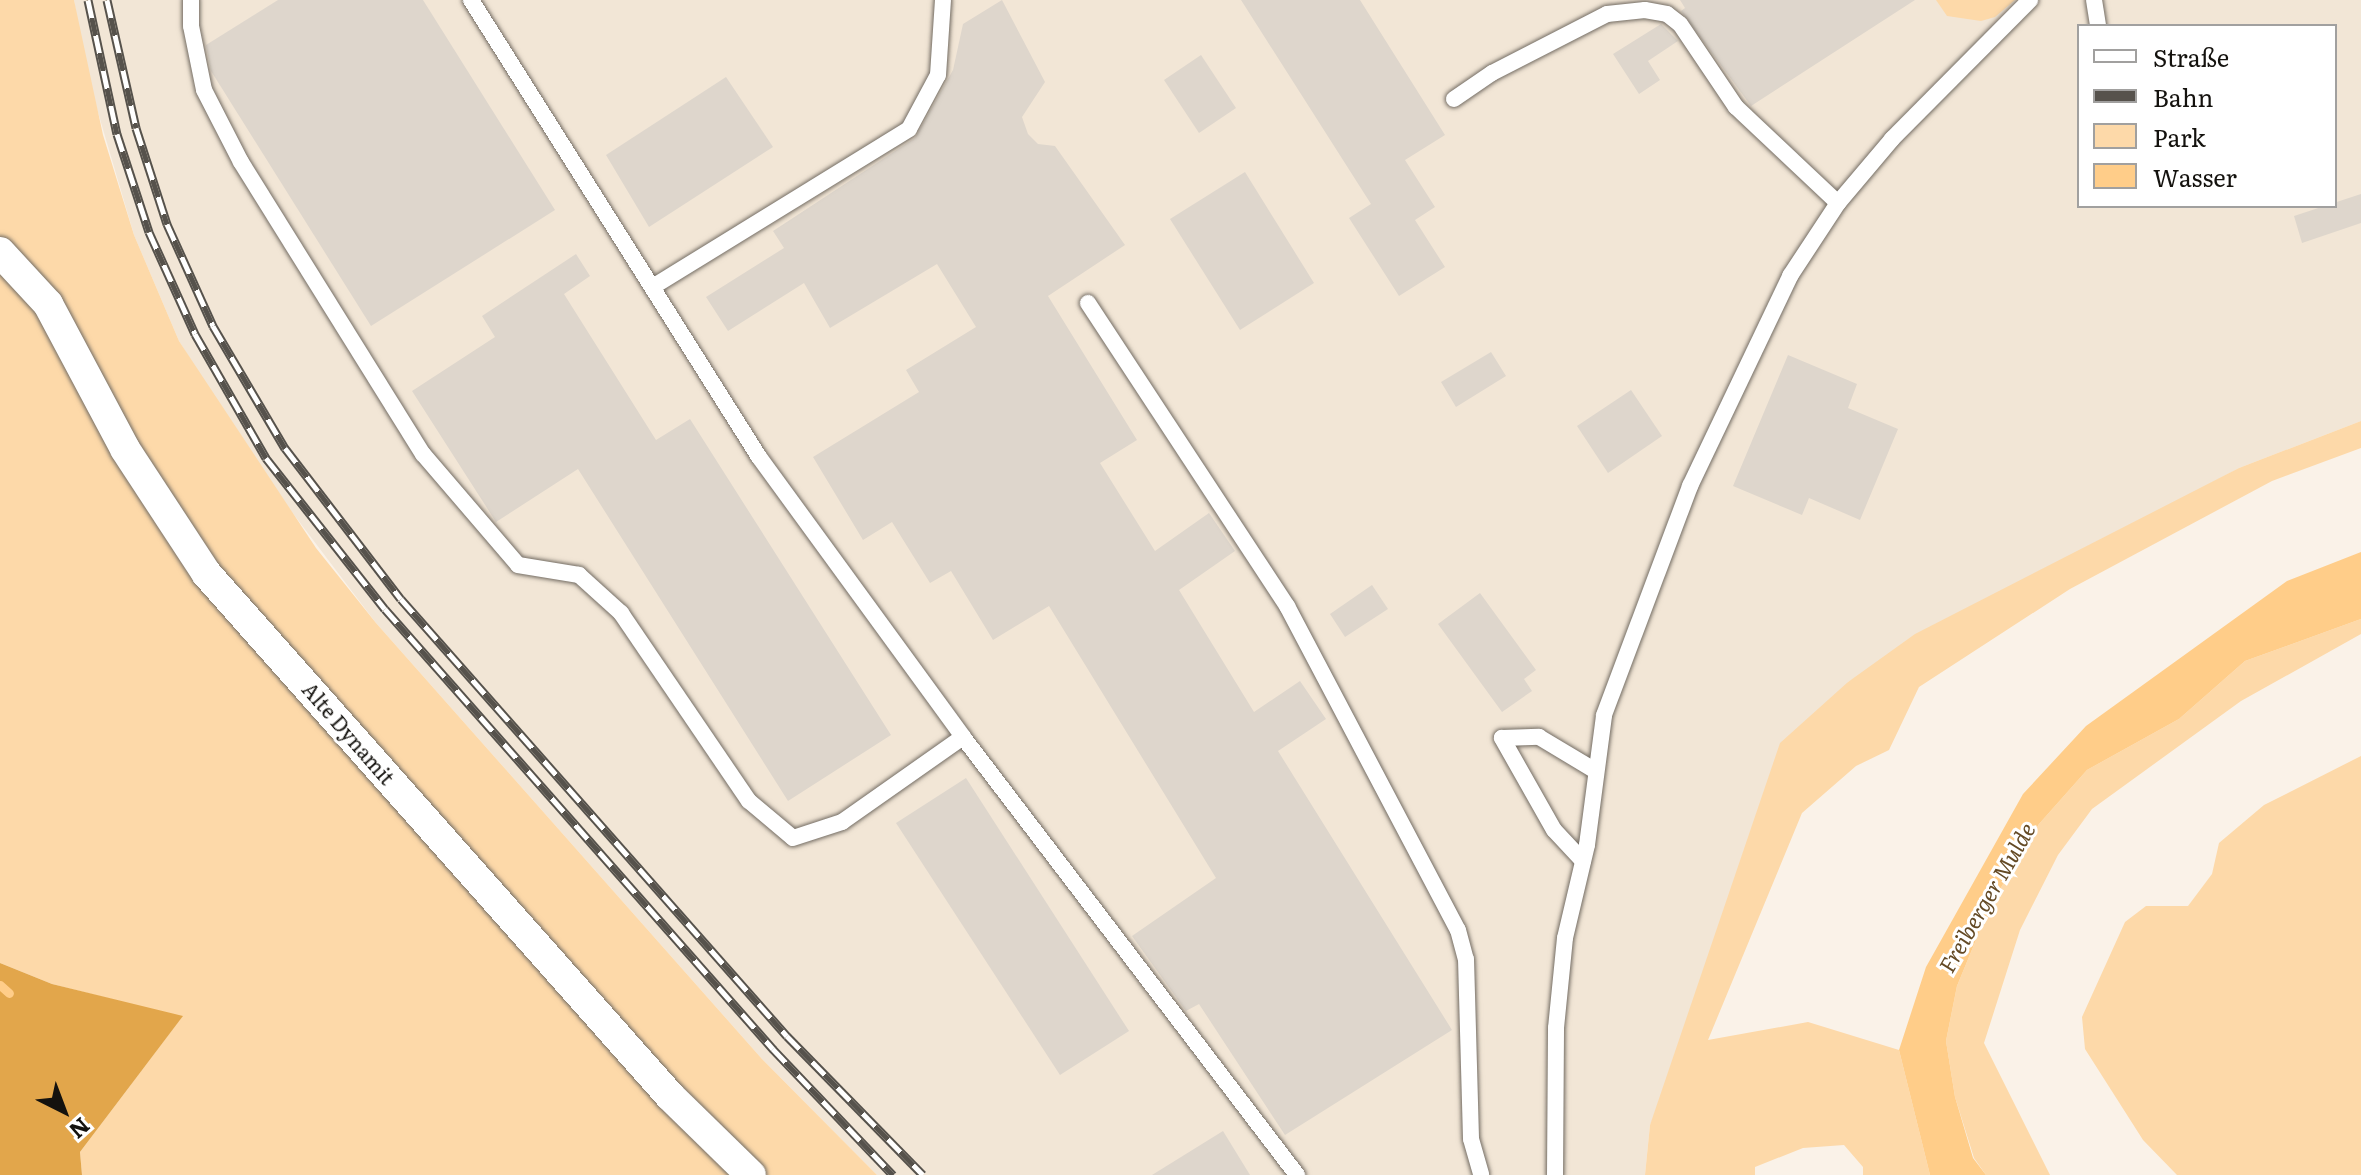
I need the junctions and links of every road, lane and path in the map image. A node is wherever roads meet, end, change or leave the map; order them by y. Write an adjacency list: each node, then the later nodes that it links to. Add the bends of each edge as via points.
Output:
1 (191, 0): 12 (lane, via 204,90 241,162 423,454 518,565 579,575 621,613 765,819 793,838 842,822)
2 (471, 0): 10 (lane)
3 (943, 0): 10 (lane, via 938,75 909,129)
4 (2030, 0): 8 (lane, via 1892,139)
5 (2094, 0): 6 (lane)
6 (2098, 24)
7 (1454, 99): 8 (lane, via 1492,73 1607,14 1667,14 1680,24 1736,107)
8 (1838, 203): 13 (lane, via 1790,276 1690,486 1604,715)
9 (0, 252): 15 (street, Alte Dynamit, via 48,304 125,449 206,573 641,1064)
10 (654, 286): 12 (lane, via 759,457)
11 (1088, 303): 17 (lane, via 1287,606 1458,930 1466,959 1471,1139)
12 (963, 737): 16 (lane)
13 (1594, 770): 14 (lane); 14 (lane, via 1539,737 1502,738 1554,830)
14 (1583, 861): 18 (lane, via 1565,938 1556,1028)
15 (751, 1175)
16 (1297, 1175)
17 (1481, 1175)
18 (1555, 1175)

